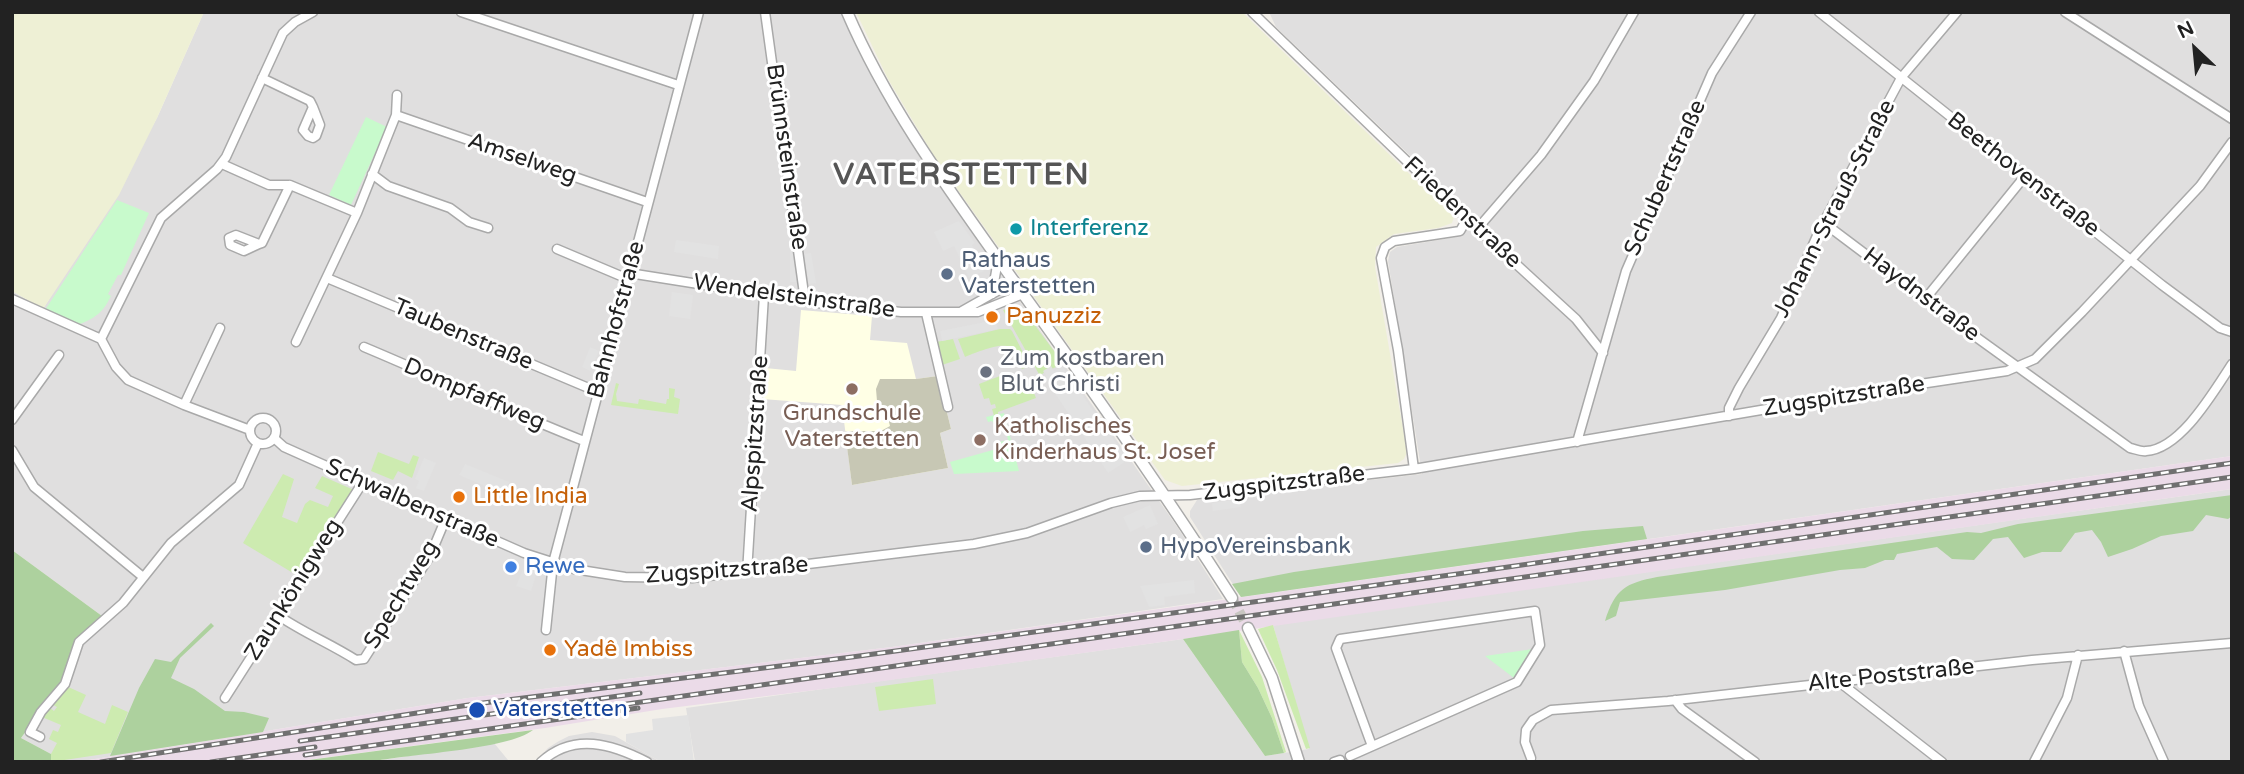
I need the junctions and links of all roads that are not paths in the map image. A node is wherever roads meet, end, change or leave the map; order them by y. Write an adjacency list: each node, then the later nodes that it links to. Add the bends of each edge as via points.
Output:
1 (313, 12): 12 (street, via 283,33)
2 (461, 12): 14 (street)
3 (699, 12): 14 (street, Bahnhofstraße)
4 (765, 12): 42 (street, Brünnsteinstraße)
5 (847, 12): 32 (street, via 905,123)
6 (1252, 12): 26 (street, Friedenstraße)
7 (1634, 12): 29 (street, via 1594,81 1541,155)
8 (1751, 12): 50 (street, Schubertstraße, via 1712,73 1626,271)
9 (1819, 12): 13 (street, Beethovenstraße)
10 (1957, 12): 13 (street, Johann-Strauß-Straße)
11 (2065, 12): 18 (street)
12 (261, 78): 16 (street, via 305,97); 20 (street)
13 (1901, 78): 22 (street, Beethovenstraße); 27 (street, Johann-Strauß-Straße)
14 (678, 85): 24 (street, Bahnhofstraße)
15 (397, 95): 17 (street)
16 (313, 107)
17 (396, 115): 21 (street); 24 (street, Amselweg)
18 (2232, 120)
19 (2232, 142): 33 (street, Zugspitzstraße, via 2200,186)
20 (222, 164): 23 (street, via 269,185); 47 (street, via 161,218)
21 (372, 174): 25 (street); 28 (street, via 387,186 450,208 469,222)
22 (2025, 176): 33 (street, Beethovenstraße); 40 (street)
23 (290, 185): 25 (street); 30 (street)
24 (648, 202): 34 (street, Bahnhofstraße)
25 (357, 213): 35 (street)
26 (1467, 219): 29 (street, Friedenstraße); 65 (street, via 1460,231 1394,241 1385,247 1381,258)
27 (1824, 223): 40 (street, Haydnstraße); 57 (street, Johann-Strauß-Straße, via 1781,318 1729,408)
28 (488, 228)
29 (1478, 228): 50 (street, Friedenstraße, via 1576,319)
30 (259, 244)
31 (557, 249): 34 (street, Wendelsteinstraße)
32 (998, 260): 36 (street); 37 (street)
33 (2131, 260): 46 (street, Beethovenstraße, via 2208,321); 53 (street, Zugspitzstraße, via 2035,359)
34 (629, 276): 39 (street, Wendelsteinstraße); 54 (street, Bahnhofstraße)
35 (327, 278): 48 (street); 54 (street, Taubenstraße)
36 (1015, 281): 37 (street); 38 (street)
37 (992, 293): 44 (street)
38 (1023, 294): 44 (street, Wendelsteinstraße, via 978,312); 67 (street)
39 (764, 295): 42 (street, Wendelsteinstraße); 70 (street, Alpspitzstraße)
40 (1926, 298): 53 (street, Haydnstraße)
41 (12, 299): 47 (street)
42 (806, 301): 43 (street, Wendelsteinstraße)
43 (926, 313): 44 (street, Wendelsteinstraße); 56 (street)
44 (960, 313)
45 (220, 328): 55 (street)
46 (2232, 332)
47 (101, 339): 55 (street, Schwalbenstraße, via 128,380)
48 (296, 342)
49 (364, 348): 61 (street, Dompfaffweg)
50 (1603, 352): 62 (street)
51 (59, 355): 58 (street)
52 (2232, 364): 53 (street, via 2180,435 2145,452 2130,448)
53 (2018, 367): 57 (street, Zugspitzstraße)
54 (598, 392): 61 (street, Bahnhofstraße)
55 (184, 405): 59 (street, Schwalbenstraße)
56 (948, 407)
57 (1729, 416): 62 (street, Zugspitzstraße)
58 (12, 420)
59 (250, 430): 60 (street, Schwalbenstraße, via 256,421 268,419 275,429); 63 (street)
60 (274, 438): 63 (street); 66 (street, Schwalbenstraße, via 288,449)
61 (584, 441): 69 (street, Bahnhofstraße)
62 (1577, 442): 65 (street, Zugspitzstraße)
63 (258, 443): 71 (street, via 239,485 171,543)
64 (12, 450): 71 (street, via 34,487)
65 (1414, 469): 67 (street, Zugspitzstraße)
66 (363, 482): 68 (street, Schwalbenstraße); 73 (street, Zaunkönigweg)
67 (1166, 494): 70 (street, Zugspitzstraße, via 1111,503 992,541); 72 (street)
68 (446, 518): 69 (street, Schwalbenstraße); 73 (street, Spechtweg, via 430,556 364,659 356,660)
69 (553, 563): 70 (street, Zugspitzstraße, via 660,579); 75 (street, Bahnhofstraße)
70 (747, 573)
71 (143, 577): 82 (street, via 123,603 77,646 65,684 30,732)
72 (1232, 598)
73 (278, 616): 80 (street, Zaunkönigweg)
74 (1248, 628): 88 (street, via 1272,678)
75 (546, 631)
76 (2232, 643): 77 (street, Alte Poststraße)
77 (2124, 651): 78 (street, Alte Poststraße); 92 (street, via 2139,706)
78 (2078, 655): 79 (street, Alte Poststraße); 91 (street, via 2067,698)
79 (1838, 681): 81 (street, Alte Poststraße); 90 (street)
80 (225, 698)
81 (1675, 700): 85 (street, Alte Poststraße, via 1550,710 1526,730); 89 (street)
82 (40, 737)
83 (1372, 746): 83 (street, via 1336,648 1340,639 1535,611 1540,645 1517,682); 84 (street)
84 (1350, 756)
85 (1532, 760)
86 (541, 762): 87 (street, via 573,744 590,742)
87 (647, 762)
88 (1299, 762)
89 (1755, 762)
90 (1942, 762)
91 (2034, 762)
92 (2164, 762)

